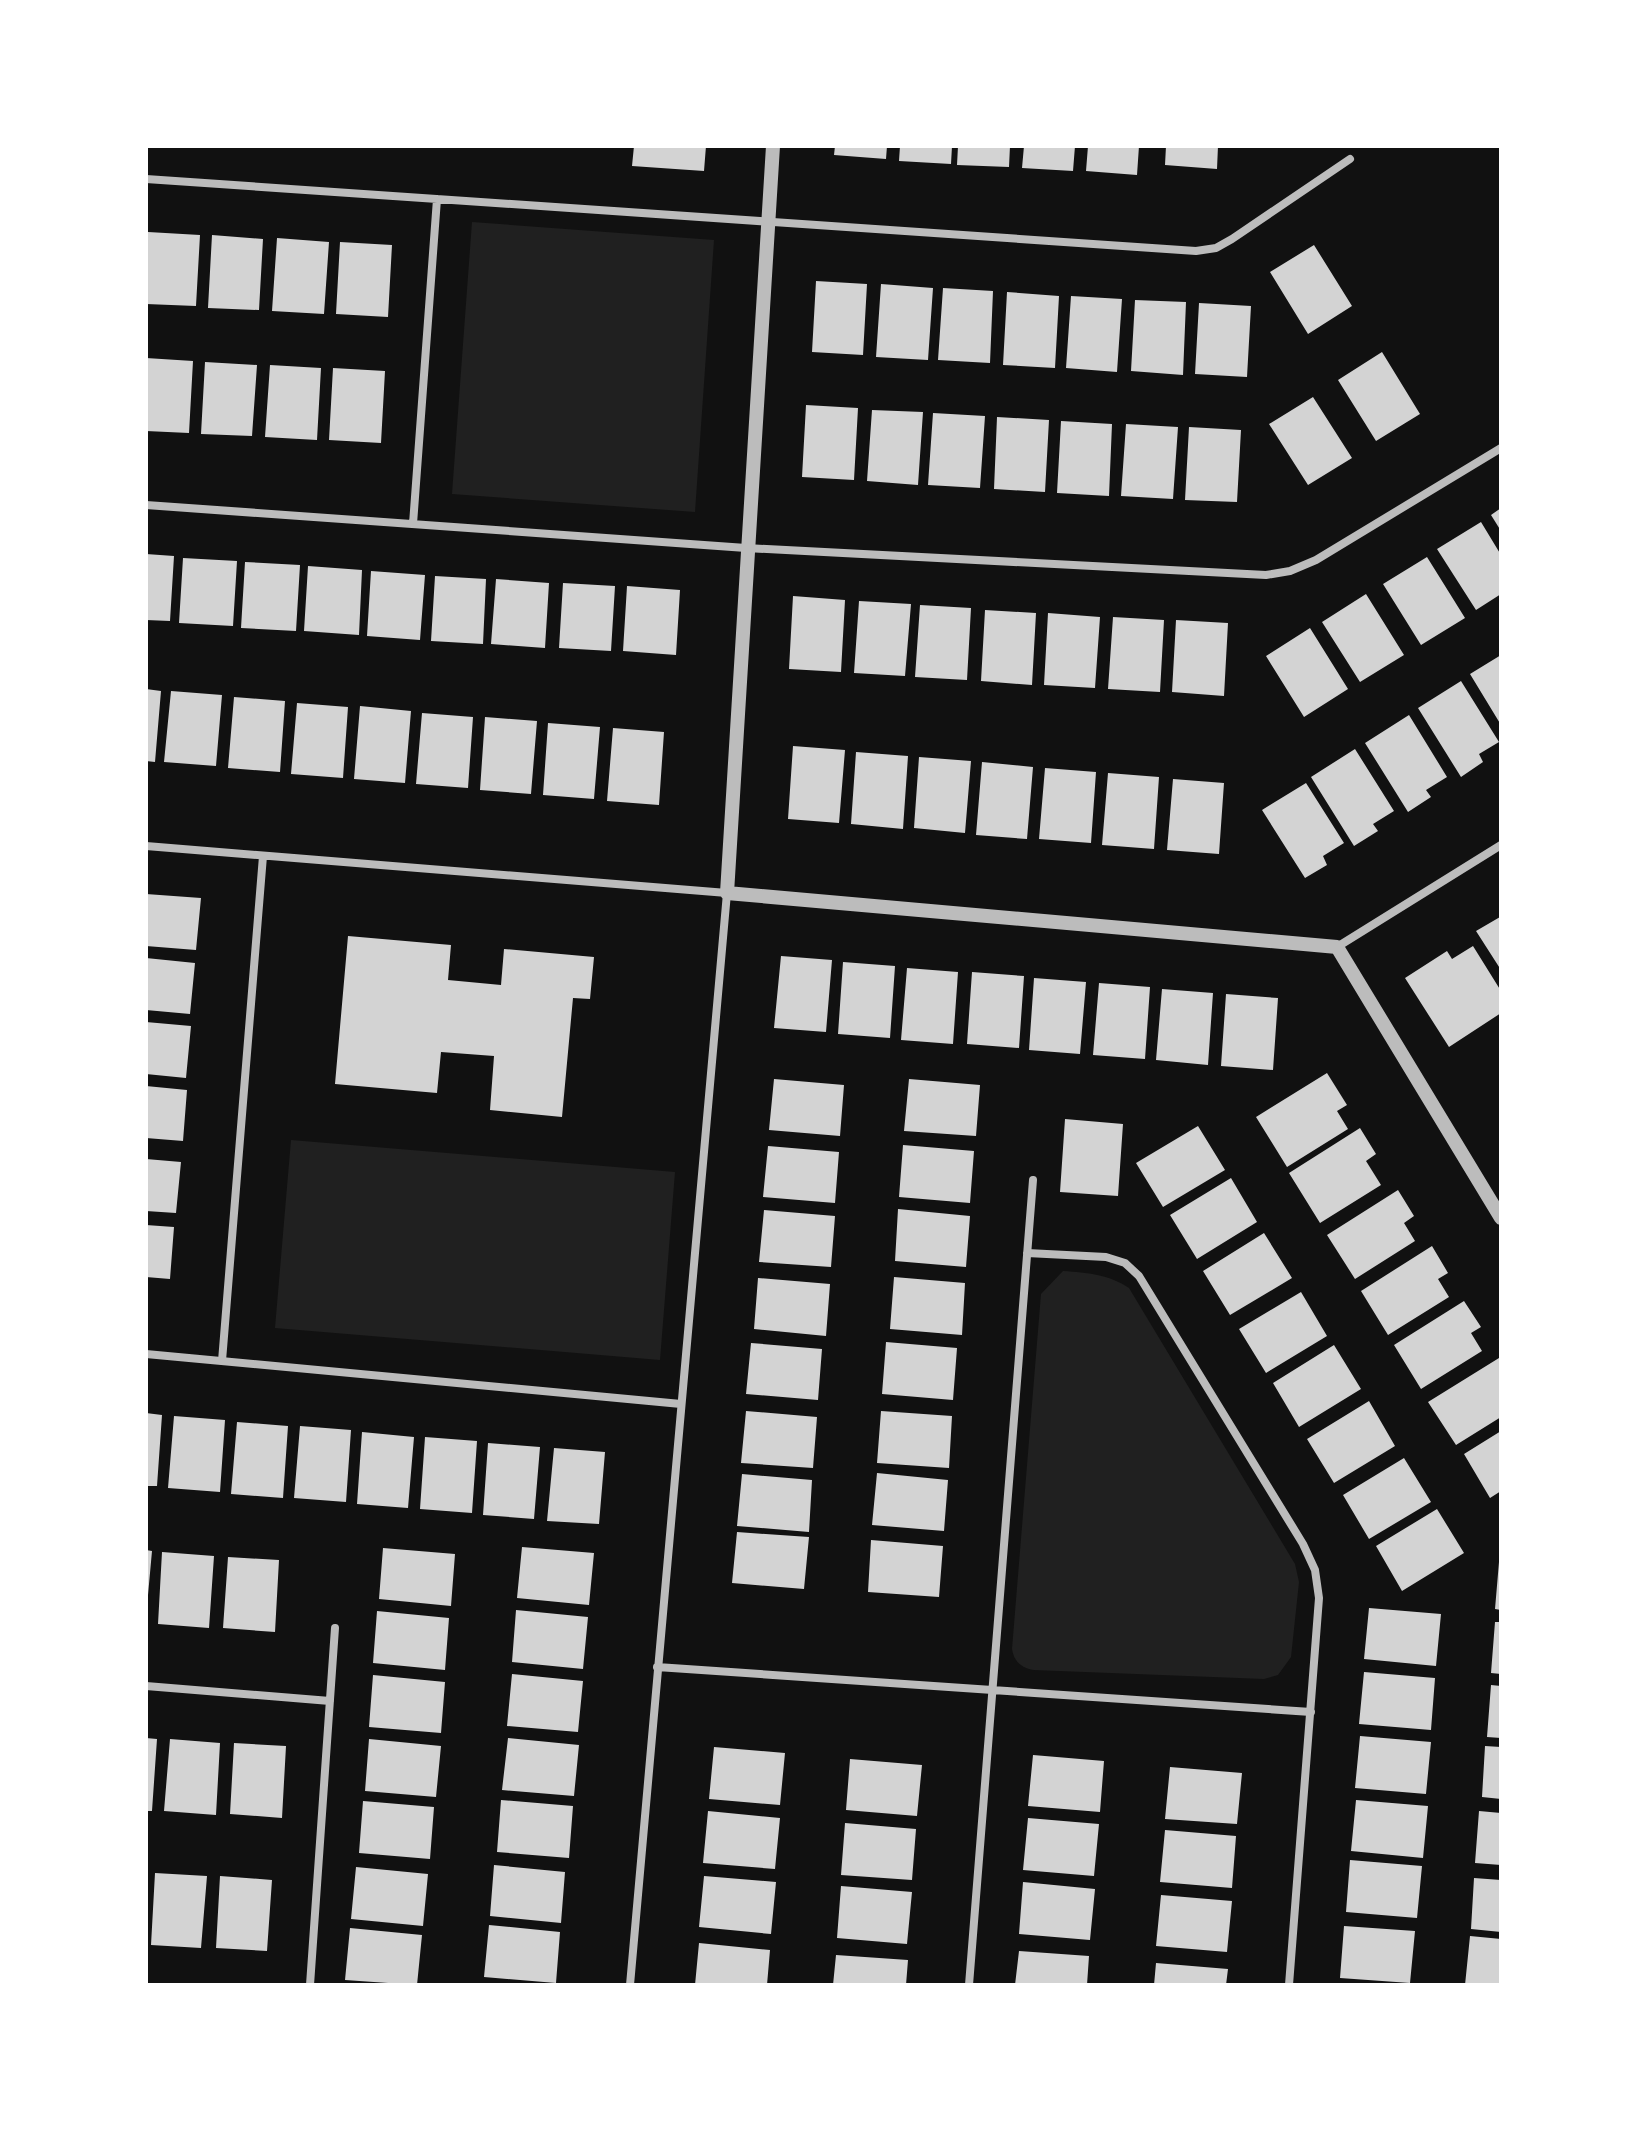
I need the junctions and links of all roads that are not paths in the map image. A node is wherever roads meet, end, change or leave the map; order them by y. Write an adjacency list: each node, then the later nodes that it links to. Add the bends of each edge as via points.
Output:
1 (773, 146): 5 (street)
2 (1350, 159): 5 (street, via 1232,239 1196,251)
3 (146, 179): 4 (street)
4 (437, 199): 5 (street); 8 (street)
5 (768, 222): 9 (street)
6 (1501, 448): 9 (street, via 1316,560 1266,575)
7 (146, 505): 8 (street)
8 (413, 524): 9 (street)
9 (746, 548): 13 (street)
10 (1501, 845): 14 (street)
11 (146, 846): 12 (street)
12 (263, 856): 13 (street); 19 (street)
13 (727, 893): 14 (street); 20 (street)
14 (1337, 947): 16 (street)
15 (1033, 1180): 17 (street)
16 (1501, 1218)
17 (1027, 1253): 24 (street); 26 (street, via 1106,1257 1125,1263 1139,1276 1315,1570 1319,1598)
18 (146, 1354): 19 (street)
19 (222, 1361): 20 (street)
20 (681, 1404): 22 (street)
21 (335, 1628): 25 (street)
22 (657, 1667): 24 (street); 28 (street)
23 (146, 1686): 25 (street)
24 (993, 1690): 26 (street); 29 (street)
25 (330, 1701): 27 (street)
26 (1311, 1712): 30 (street)
27 (310, 1985)
28 (630, 1985)
29 (969, 1985)
30 (1289, 1985)

